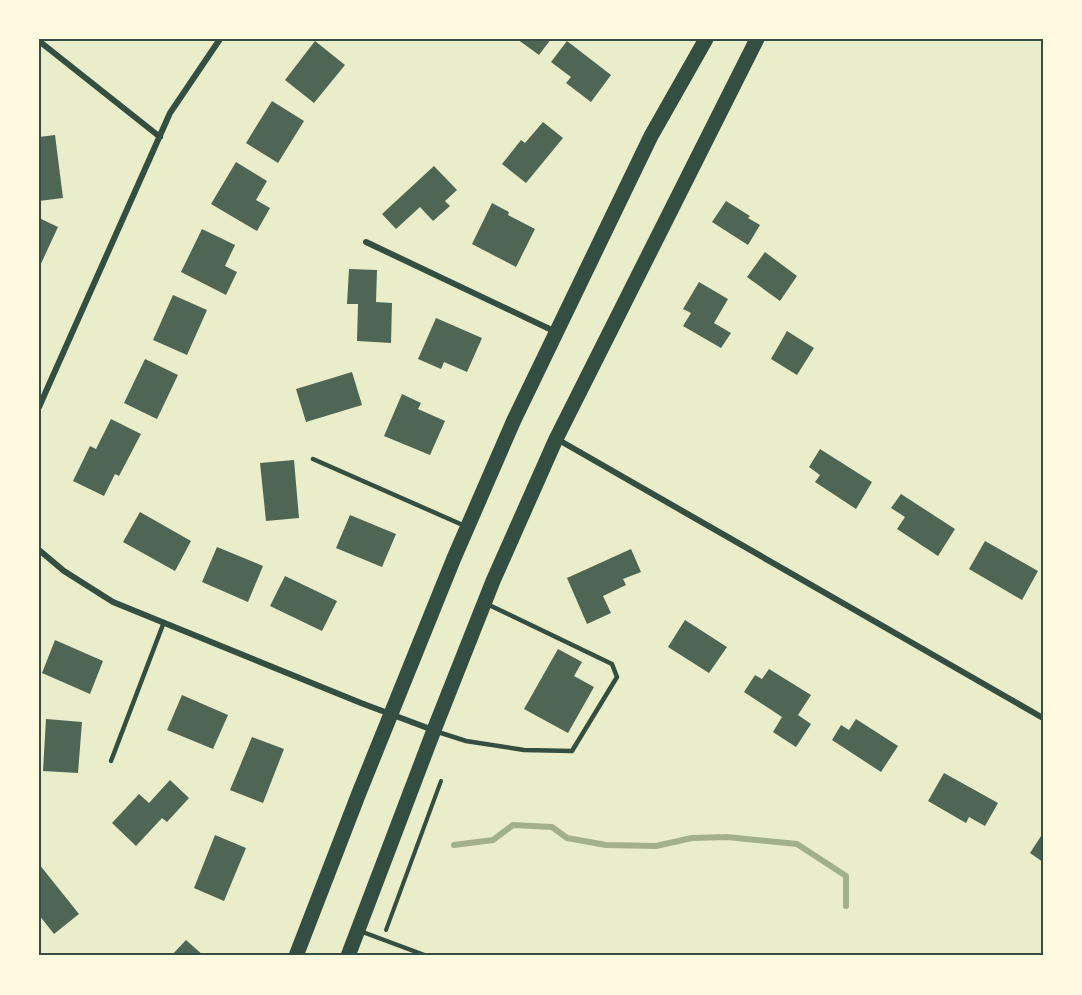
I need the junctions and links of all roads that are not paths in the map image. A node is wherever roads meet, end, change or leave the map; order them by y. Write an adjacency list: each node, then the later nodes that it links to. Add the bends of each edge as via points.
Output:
1 (220, 39): 5 (street, via 170,113)
2 (757, 39): 9 (main road)
3 (39, 40): 5 (street)
4 (705, 40): 7 (main road, via 651,136)
5 (160, 137): 8 (street)
6 (366, 243): 7 (street)
7 (556, 333): 11 (main road)
8 (39, 407)
9 (556, 439): 13 (main road); 16 (street)
10 (313, 459): 11 (lane)
11 (468, 527): 15 (main road)
12 (39, 550): 14 (street, via 64,571 114,602)
13 (484, 603): 17 (main road); 17 (lane, via 612,664 617,677 573,751 524,750 466,741)
14 (164, 622): 15 (street); 18 (lane)
15 (392, 714): 17 (street); 20 (main road)
16 (1043, 718)
17 (434, 730): 19 (main road)
18 (111, 761)
19 (358, 930): 21 (main road); 22 (lane)
20 (296, 956)
21 (348, 956)
22 (427, 956)

